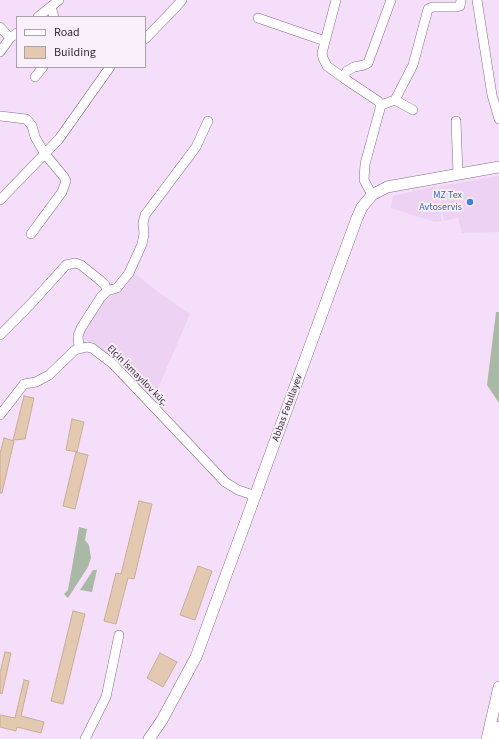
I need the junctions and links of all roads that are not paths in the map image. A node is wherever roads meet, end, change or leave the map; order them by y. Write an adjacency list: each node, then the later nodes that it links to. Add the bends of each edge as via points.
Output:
1 (59, 0): 7 (street)
2 (182, 0): 13 (street)
3 (336, 0): 14 (street)
4 (391, 0): 19 (street, via 368,63 347,71)
5 (461, 0): 20 (street, via 460,6 428,9 413,64)
6 (477, 0): 24 (street, via 492,95)
7 (51, 7): 8 (street); 9 (street)
8 (39, 16)
9 (54, 16)
10 (258, 18): 14 (street)
11 (0, 27): 12 (street)
12 (14, 36): 15 (street)
13 (146, 38)
14 (325, 41): 19 (street, via 322,58 327,66)
15 (0, 52)
16 (42, 68): 18 (street)
17 (109, 68): 27 (street, via 59,139)
18 (35, 77)
19 (345, 79): 21 (street)
20 (395, 100): 21 (street); 22 (street)
21 (381, 105): 30 (street, via 365,164 364,180)
22 (413, 110)
23 (0, 116): 27 (street, via 26,119)
24 (499, 119)
25 (208, 121): 33 (street, via 196,147 145,216 142,244 128,273 117,288)
26 (456, 121): 29 (street)
27 (45, 154): 31 (street); 32 (street, via 66,181 60,196)
28 (499, 167): 29 (main road)
29 (458, 174): 30 (main road, via 399,184)
30 (372, 195): 37 (main road, Abbas Fətullayev, via 357,218)
31 (0, 200)
32 (31, 234)
33 (107, 291): 34 (street, via 105,284 81,265 66,265); 35 (street, via 81,328 78,336)
34 (0, 335)
35 (79, 348): 36 (street, via 42,380 24,384); 37 (street, Elçin İsmayılov küç., via 92,348 113,364 225,482)
36 (0, 415)
37 (256, 496): 42 (main road, Abbas Fətullayev, via 196,657)
38 (119, 634): 41 (street, via 106,697)
39 (499, 687): 43 (main road)
40 (499, 727): 44 (main road)
41 (85, 739)
42 (149, 739)
43 (487, 739)
44 (496, 739)

